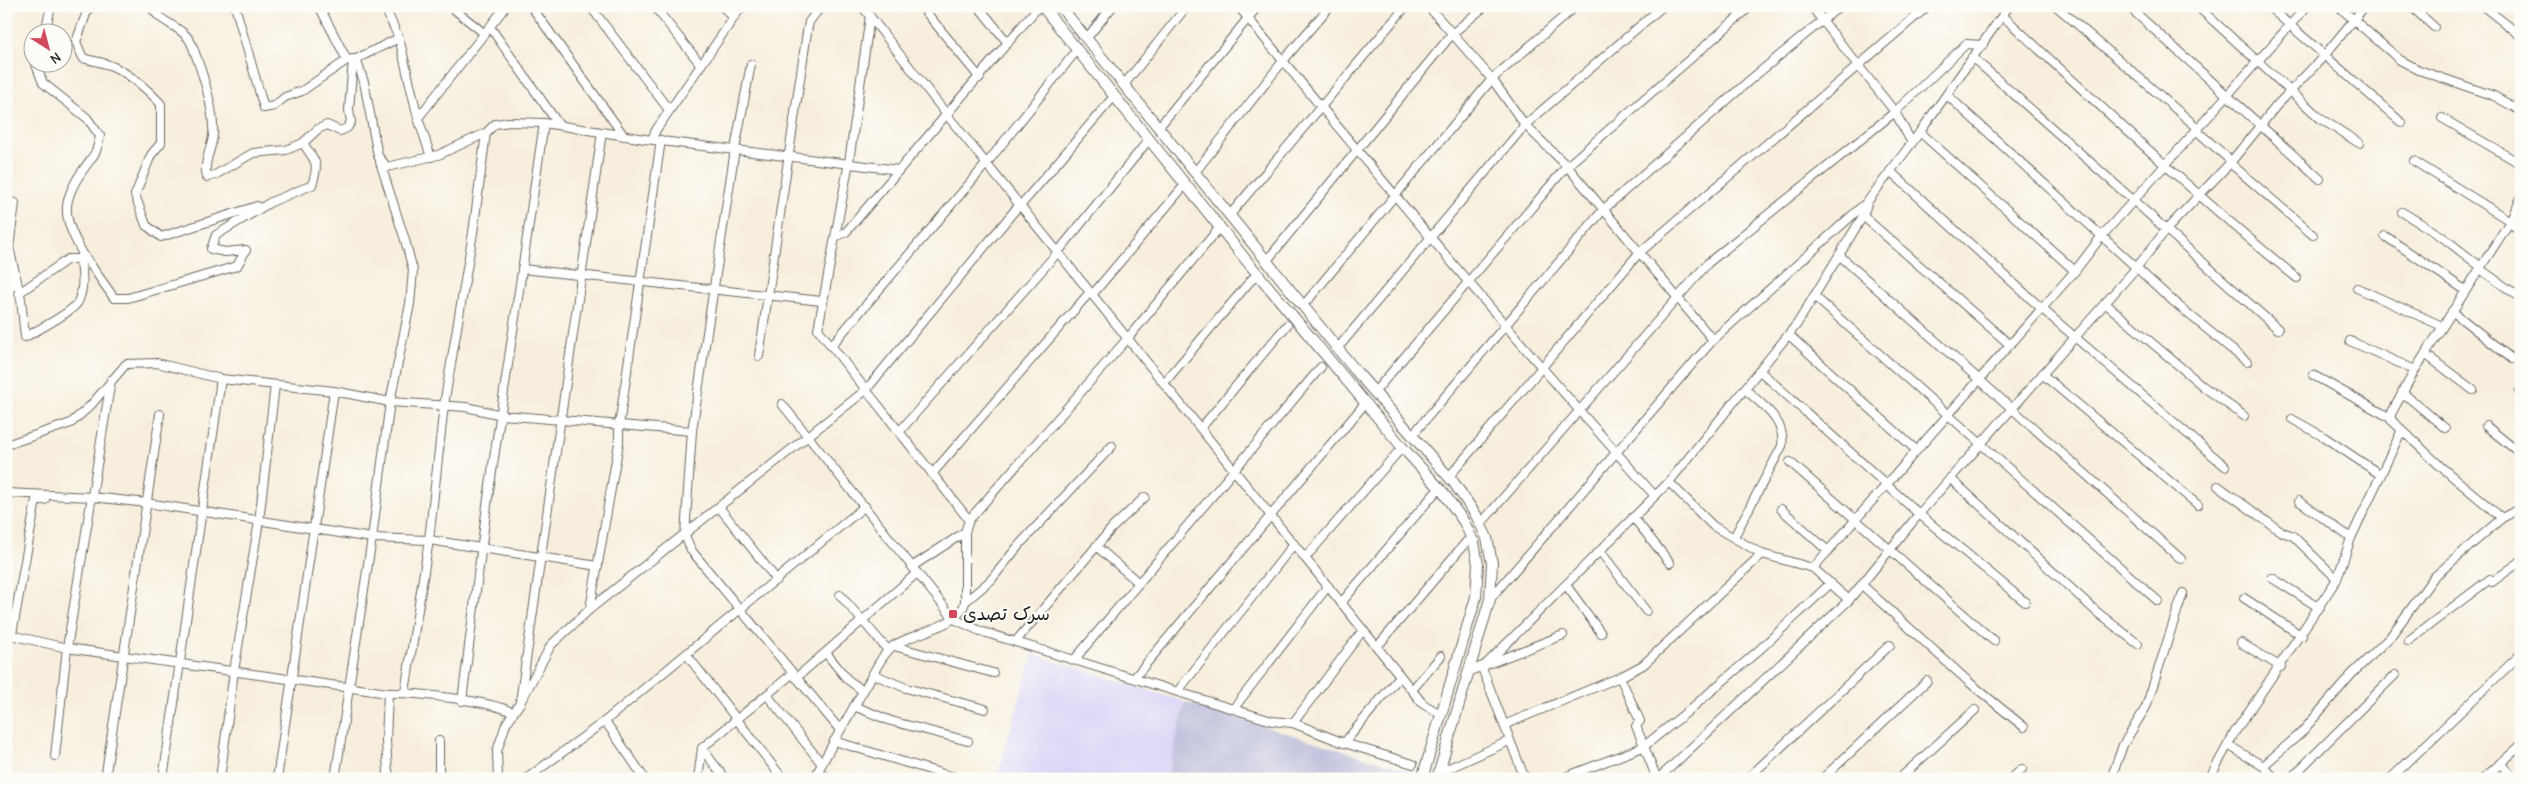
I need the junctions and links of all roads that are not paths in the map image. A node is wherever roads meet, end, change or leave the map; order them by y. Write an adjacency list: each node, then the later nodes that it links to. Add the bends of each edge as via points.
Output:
1 (51, 6): 50 (street)
2 (89, 6): 124 (street, via 76,42 82,58 112,66 126,74 161,104 161,143 151,155 135,195 146,225 161,237)
3 (151, 6): 99 (street, via 159,17 183,32 191,43 213,115 213,137 204,168 207,177 253,153 286,150)
4 (235, 6): 64 (street, via 264,108 302,91)
5 (318, 6): 64 (street)
6 (384, 6): 57 (street)
7 (450, 6): 54 (street)
8 (506, 6): 52 (street)
9 (531, 6): 95 (street)
10 (590, 6): 79 (street)
11 (654, 6): 68 (street)
12 (722, 6): 46 (street)
13 (742, 6): 46 (street)
14 (821, 6): 104 (street, via 809,22)
15 (862, 6): 44 (street)
16 (920, 6): 71 (street)
17 (978, 6): 59 (street)
18 (1041, 6): 59 (street); 61 (main road)
19 (1060, 6): 58 (main road)
20 (1113, 6): 58 (street)
21 (1187, 6): 73 (street)
22 (1238, 6): 47 (street)
23 (1258, 6): 47 (street)
24 (1330, 6): 65 (street)
25 (1406, 6): 78 (street)
26 (1428, 6): 55 (street)
27 (1485, 6): 55 (street)
28 (1576, 6): 72 (street)
29 (1663, 6): 88 (street)
30 (1750, 6): 113 (street)
31 (1811, 6): 49 (street)
32 (1840, 6): 49 (street)
33 (1928, 6): 69 (street)
34 (2009, 6): 45 (street)
35 (2056, 6): 91 (street)
36 (2128, 6): 76 (street)
37 (2197, 6): 66 (street)
38 (2268, 6): 51 (street)
39 (2307, 6): 51 (street)
40 (2338, 6): 48 (street)
41 (2365, 6): 48 (street)
42 (2411, 6): 53 (street)
43 (2483, 6): 56 (street)
44 (870, 16): 82 (street); 108 (street)
45 (2003, 16): 60 (street); 112 (street)
46 (733, 17): 68 (street)
47 (1248, 18): 65 (street); 85 (street)
48 (2353, 20): 62 (street); 80 (street, via 2400,60 2419,70 2494,96)
49 (1822, 21): 69 (street); 127 (street)
50 (47, 22)
51 (2291, 26): 62 (street); 66 (street)
52 (490, 27): 54 (street); 89 (street)
53 (2434, 27)
54 (485, 34): 83 (street)
55 (1452, 34): 72 (street); 103 (street)
56 (2521, 36)
57 (399, 38): 64 (street); 83 (street)
58 (1086, 39): 129 (main road)
59 (1008, 43): 71 (street)
60 (1983, 44): 63 (street); 81 (street, via 1966,44)
61 (1077, 50): 110 (street); 132 (main road)
62 (2324, 56): 74 (street); 87 (street)
63 (1972, 57): 75 (street); 123 (street)
64 (352, 59): 99 (street, via 351,122 340,131 327,125); 105 (street, via 364,82)
65 (1282, 61): 78 (street); 115 (street)
66 (2257, 62): 74 (street); 76 (street)
67 (751, 64): 102 (street)
68 (701, 65): 79 (street)
69 (1858, 66): 81 (street); 141 (street)
70 (39, 72): 143 (street, via 43,83 87,118 100,136 96,155 74,182 66,202 66,215)
71 (980, 78): 82 (street)
72 (1492, 79): 88 (street); 119 (street)
73 (1127, 81)
74 (2290, 91): 90 (street); 101 (street, via 2321,119)
75 (1946, 96): 93 (street); 138 (street)
76 (2228, 97): 90 (street); 91 (street)
77 (1110, 100): 126 (street)
78 (1320, 107): 103 (street); 129 (street)
79 (669, 110): 96 (street)
80 (2521, 111)
81 (1895, 112): 100 (street); 163 (street, via 1708,263)
82 (947, 115): 110 (street); 114 (street)
83 (418, 118): 106 (street)
84 (2442, 118): 111 (street)
85 (1163, 122)
86 (544, 123): 89 (street); 94 (street, via 495,124); 147 (street)
87 (2402, 123)
88 (1525, 125): 113 (street); 139 (street)
89 (558, 126): 92 (street)
90 (2262, 127): 109 (street); 117 (street)
91 (2198, 130): 109 (street); 112 (street)
92 (602, 132): 95 (street); 150 (street)
93 (1920, 132): 100 (street); 148 (street)
94 (486, 133): 106 (street); 208 (street)
95 (624, 136): 96 (street)
96 (652, 139): 97 (street)
97 (661, 140): 102 (street); 155 (street)
98 (1147, 142): 140 (street)
99 (303, 143): 124 (street, via 317,161 312,185)
100 (1912, 143): 116 (street)
101 (2359, 143)
102 (735, 149): 104 (street); 157 (street)
103 (1357, 150): 119 (street); 144 (street)
104 (789, 155): 108 (street); 162 (street)
105 (378, 156): 106 (street, via 387,167); 206 (street, via 413,270 410,304)
106 (430, 157)
107 (2414, 161): 131 (street)
108 (849, 162): 114 (street); 136 (street)
109 (2231, 162): 120 (street); 135 (street)
110 (987, 163): 126 (street); 182 (street)
111 (2521, 164)
112 (2164, 165): 120 (street); 123 (street)
113 (1567, 166): 127 (street); 154 (street)
114 (898, 170): 136 (street, via 846,232)
115 (1196, 171)
116 (1890, 171): 122 (street); 169 (street)
117 (2320, 179)
118 (1184, 186): 160 (street)
119 (1395, 195): 139 (street); 166 (street)
120 (2200, 196): 133 (street); 152 (street)
121 (2521, 198): 131 (street)
122 (1868, 201): 130 (street); 178 (street)
123 (2135, 201): 133 (street); 138 (street)
124 (271, 202): 143 (street, via 216,235 211,249 225,252 246,250 237,266 128,298 114,298)
125 (6, 205): 151 (street, via 15,203 9,247)
126 (1020, 205): 140 (street); 202 (street)
127 (1603, 210): 141 (street); 171 (street)
128 (2402, 212): 146 (street, via 2441,236)
129 (1229, 216): 189 (main road)
130 (1863, 216): 142 (street); 181 (street)
131 (2510, 222): 134 (street); 146 (street)
132 (1220, 227): 177 (street); 194 (main road)
133 (2166, 230): 145 (street); 174 (street)
134 (2521, 231)
135 (2313, 235)
136 (836, 236): 167 (street)
137 (2385, 236): 158 (street)
138 (2101, 237): 145 (street); 148 (street)
139 (1431, 238): 154 (street); 180 (street)
140 (1058, 252): 160 (street); 225 (street)
141 (1639, 253): 163 (street); 188 (street)
142 (1839, 255): 161 (street); 197 (street)
143 (82, 256): 159 (street, via 68,260); 159 (street, via 83,280 77,302 54,321 25,337)
144 (1269, 258)
145 (2137, 266): 168 (street); 186 (street, via 2174,302)
146 (2481, 268): 158 (street); 164 (street)
147 (522, 269): 150 (street); 214 (street)
148 (2075, 271): 169 (street)
149 (6, 273): 151 (street)
150 (580, 276): 155 (street); 218 (street)
151 (16, 277): 159 (street); 165 (street)
152 (2297, 278)
153 (1252, 279): 198 (street)
154 (1468, 282): 171 (street); 200 (street)
155 (641, 283): 157 (street); 219 (street)
156 (2357, 288): 173 (street)
157 (714, 290): 162 (street); 224 (street)
158 (2465, 290): 170 (street)
159 (19, 293)
160 (1091, 293): 177 (street); 239 (street)
161 (1814, 296): 175 (street); 213 (street)
162 (768, 297): 167 (street); 184 (street)
163 (1678, 298): 178 (street); 211 (street)
164 (2521, 298)
165 (6, 300)
166 (1308, 300)
167 (822, 301): 182 (street, via 818,329)
168 (2105, 303): 176 (street); 215 (street, via 2204,388)
169 (2041, 308): 176 (street); 181 (street)
170 (2452, 311): 173 (street); 185 (street)
171 (1505, 324): 188 (street); 226 (street)
172 (1287, 325): 221 (street)
173 (2442, 326): 183 (street)
174 (2278, 329)
175 (1789, 335): 191 (street); 231 (street)
176 (2075, 337): 192 (street); 236 (street)
177 (1128, 338): 198 (street); 264 (street)
178 (1713, 340): 233 (street)
179 (2350, 341): 190 (street)
180 (1342, 343)
181 (2009, 344): 197 (street)
182 (831, 346): 202 (street)
183 (2425, 354): 190 (street); 203 (street)
184 (759, 356)
185 (2512, 359)
186 (2247, 362)
187 (1321, 367): 237 (street)
188 (1542, 368): 211 (street); 238 (street)
189 (1355, 370): 194 (main road); 301 (main road, via 1454,484 1476,515 1487,538 1492,563)
190 (2415, 370): 205 (street)
191 (1760, 371): 201 (street); 243 (street)
192 (2042, 374): 210 (street); 253 (street)
193 (2313, 375): 216 (street)
194 (1345, 378): 362 (main road, via 1443,492 1474,543 1478,564 1476,597)
195 (221, 379): 196 (street, via 157,363 139,363 126,364); 199 (street); 258 (street)
196 (111, 380): 229 (street, via 91,406 71,423); 249 (street)
197 (1979, 381): 210 (street); 213 (street)
198 (1164, 383): 221 (street)
199 (275, 385): 204 (street); 266 (street)
200 (1378, 388)
201 (1745, 389): 242 (street); 270 (street, via 1774,416 1784,436 1782,446)
202 (866, 390): 225 (street); 227 (street)
203 (2473, 390)
204 (334, 391): 206 (street); 267 (street)
205 (2402, 392): 216 (street); 222 (street)
206 (390, 402): 208 (street); 271 (street)
207 (782, 404): 227 (street)
208 (444, 405): 214 (street); 273 (street)
209 (1362, 407): 260 (street)
210 (2013, 408): 228 (street); 284 (street)
211 (1578, 410): 233 (street); 265 (street)
212 (160, 414): 252 (street)
213 (1948, 414): 228 (street); 231 (street)
214 (502, 416): 218 (street); 278 (street)
215 (2244, 416)
216 (2389, 417): 223 (street)
217 (2292, 419): 240 (street)
218 (559, 420): 219 (street); 282 (street)
219 (619, 426): 224 (street); 287 (street, via 619,443)
220 (2486, 426): 234 (street)
221 (1201, 428): 237 (street)
222 (2445, 428)
223 (2400, 429): 240 (street); 262 (street)
224 (692, 431): 269 (street)
225 (899, 432): 239 (street)
226 (1415, 432)
227 (808, 436): 254 (street); 255 (street)
228 (1982, 444): 241 (street); 303 (street)
229 (6, 446)
230 (1112, 446): 304 (street, via 1020,544 991,580)
231 (1916, 450): 243 (street)
232 (1398, 452): 283 (street)
233 (1617, 453): 248 (street); 301 (street)
234 (2521, 454)
235 (1790, 462): 263 (street)
236 (2225, 466)
237 (1235, 470): 260 (street); 293 (street)
238 (1453, 472)
239 (932, 474): 264 (street)
240 (2381, 475): 272 (street)
241 (1950, 478): 259 (street); 323 (street, via 2098,614)
242 (1669, 482): 248 (street); 270 (street, via 1713,526)
243 (1886, 484): 259 (street); 263 (street)
244 (2218, 486): 291 (street, via 2293,536)
245 (6, 493): 247 (street)
246 (1435, 493): 306 (street)
247 (61, 496): 249 (street); 315 (street, via 56,500 36,500)
248 (1655, 496): 261 (street)
249 (92, 497): 252 (street); 326 (street)
250 (1145, 497): 276 (street)
251 (2299, 501): 272 (street)
252 (147, 503): 258 (street); 330 (street)
253 (2198, 505)
254 (865, 506): 289 (street); 292 (street)
255 (719, 507): 269 (street); 292 (street)
256 (2521, 508): 262 (street)
257 (1781, 509): 280 (street)
258 (203, 513): 266 (street); 334 (street)
259 (1919, 514): 277 (street); 305 (street)
260 (1271, 516): 275 (street); 344 (street)
261 (1633, 518): 279 (street); 286 (street)
262 (2502, 518): 382 (street, via 2434,577 2390,637 2352,674 2301,733)
263 (1855, 519): 277 (street); 280 (street)
264 (969, 520): 268 (street)
265 (1484, 520)
266 (259, 521): 267 (street); 337 (street)
267 (314, 528): 271 (street); 346 (street)
268 (965, 532): 289 (street); 304 (street)
269 (685, 535): 308 (street); 309 (street, via 691,550)
270 (1734, 537): 281 (street)
271 (372, 538): 273 (street); 348 (street)
272 (2351, 538): 291 (street)
273 (429, 540): 278 (street); 352 (street)
274 (1466, 542): 325 (street)
275 (1294, 544): 283 (street); 351 (street)
276 (1096, 546): 293 (street); 319 (street)
277 (1890, 549): 296 (street); 321 (street)
278 (482, 550): 282 (street); 355 (street)
279 (1600, 551): 295 (street); 310 (street)
280 (1828, 551): 288 (street)
281 (1762, 554): 288 (street); 345 (street, via 1643,665)
282 (540, 556): 287 (street); 356 (street)
283 (1305, 558): 297 (street)
284 (2180, 560)
285 (2521, 561): 320 (street, via 2497,580 2492,582 2490,579)
286 (1670, 563)
287 (598, 566): 308 (street)
288 (1813, 568): 294 (street)
289 (915, 569): 311 (street); 312 (street)
290 (2272, 578): 307 (street)
291 (2337, 579): 307 (street)
292 (777, 580): 309 (street)
293 (1139, 583): 333 (street)
294 (1831, 583): 302 (street); 376 (street, via 1758,651)
295 (1566, 585): 314 (street); 336 (street)
296 (1862, 585): 302 (street); 367 (street)
297 (1328, 586): 306 (street); 358 (street)
298 (2183, 593): 410 (street, via 2146,707 2123,745)
299 (840, 595): 312 (street)
300 (2244, 598): 317 (street)
301 (1490, 599): 338 (main road)
302 (1850, 600): 405 (street)
303 (2158, 601)
304 (965, 602): 311 (street, via 963,611)
305 (2025, 602)
306 (1342, 603): 313 (street)
307 (2320, 608): 317 (street)
308 (590, 609): 356 (street, via 550,645)
309 (741, 611): 331 (street); 342 (street)
310 (1646, 611)
311 (954, 620): 319 (street); 327 (street, via 917,633)
312 (863, 621): 327 (street); 328 (street)
313 (1363, 630): 325 (street); 365 (street)
314 (1601, 633)
315 (8, 634): 318 (street); 326 (street)
316 (1563, 635): 336 (street)
317 (2302, 636): 335 (street)
318 (6, 640)
319 (1016, 641): 333 (street)
320 (2408, 641)
321 (1994, 642)
322 (2241, 643): 335 (street)
323 (2138, 644)
324 (1890, 645): 406 (street)
325 (1377, 647): 343 (street)
326 (67, 648): 330 (street); 378 (street)
327 (891, 648): 339 (street); 340 (street)
328 (826, 653): 342 (street); 350 (street, via 847,679)
329 (2521, 654): 414 (street)
330 (124, 655): 334 (street); 386 (street)
331 (687, 655): 363 (street); 364 (street)
332 (1441, 656): 349 (street)
333 (1074, 660): 344 (street)
334 (180, 663): 337 (street); 387 (street)
335 (2281, 667): 374 (street)
336 (1482, 668): 338 (street); 366 (street)
337 (234, 671): 346 (street); 388 (street)
338 (1470, 671): 402 (main road)
339 (993, 673)
340 (873, 674): 350 (street); 359 (street, via 906,688)
341 (2395, 675): 413 (street)
342 (794, 676): 354 (street); 368 (street)
343 (1400, 676): 349 (street); 373 (street)
344 (1135, 677): 351 (street)
345 (1620, 677): 366 (street); 376 (street, via 1640,721 1636,726)
346 (290, 679): 348 (street); 389 (street)
347 (1927, 681): 407 (street)
348 (348, 686): 353 (street); 390 (street)
349 (1412, 690): 362 (street, via 1423,704)
350 (863, 691): 357 (street)
351 (1178, 691): 358 (street)
352 (405, 692): 353 (street); 355 (street)
353 (388, 693): 391 (street, via 386,741 388,772)
354 (767, 694): 363 (street); 380 (street)
355 (462, 701): 361 (street)
356 (520, 703): 361 (street)
357 (854, 706): 368 (street); 370 (street, via 890,721)
358 (1234, 708): 365 (street, via 1272,721)
359 (984, 709)
360 (1975, 710): 408 (street)
361 (512, 712): 393 (street, via 497,751)
362 (1442, 715): 401 (main road)
363 (737, 720): 377 (street); 398 (street)
364 (606, 721): 394 (street); 395 (street)
365 (1293, 723): 373 (street)
366 (1504, 725): 372 (street)
367 (2024, 727)
368 (840, 730): 369 (street)
369 (834, 741): 380 (street); 400 (street)
370 (968, 741)
371 (439, 742): 392 (street)
372 (1509, 742): 383 (street); 403 (street)
373 (1344, 744): 381 (street)
374 (2228, 745): 382 (street); 411 (street)
375 (2520, 746): 379 (street)
376 (1643, 747): 404 (street); 405 (street)
377 (702, 748): 396 (street); 397 (street)
378 (55, 756)
379 (2500, 763): 415 (street); 416 (street)
380 (822, 764): 385 (street)
381 (1412, 764)
382 (2263, 766): 412 (street)
383 (1447, 769)
384 (2022, 769): 409 (street)
385 (816, 776): 399 (street)
386 (105, 779)
387 (163, 779)
388 (220, 779)
389 (277, 779)
390 (335, 779)
391 (392, 779)
392 (438, 779)
393 (498, 779)
394 (526, 779)
395 (645, 779)
396 (698, 779)
397 (725, 779)
398 (783, 779)
399 (833, 779)
400 (960, 779)
401 (1422, 779)
402 (1437, 779)
403 (1525, 779)
404 (1560, 779)
405 (1658, 779)
406 (1747, 779)
407 (1822, 779)
408 (1899, 779)
409 (2010, 779)
410 (2111, 779)
411 (2209, 779)
412 (2276, 779)
413 (2290, 779)
414 (2390, 779)
415 (2484, 779)
416 (2514, 779)

